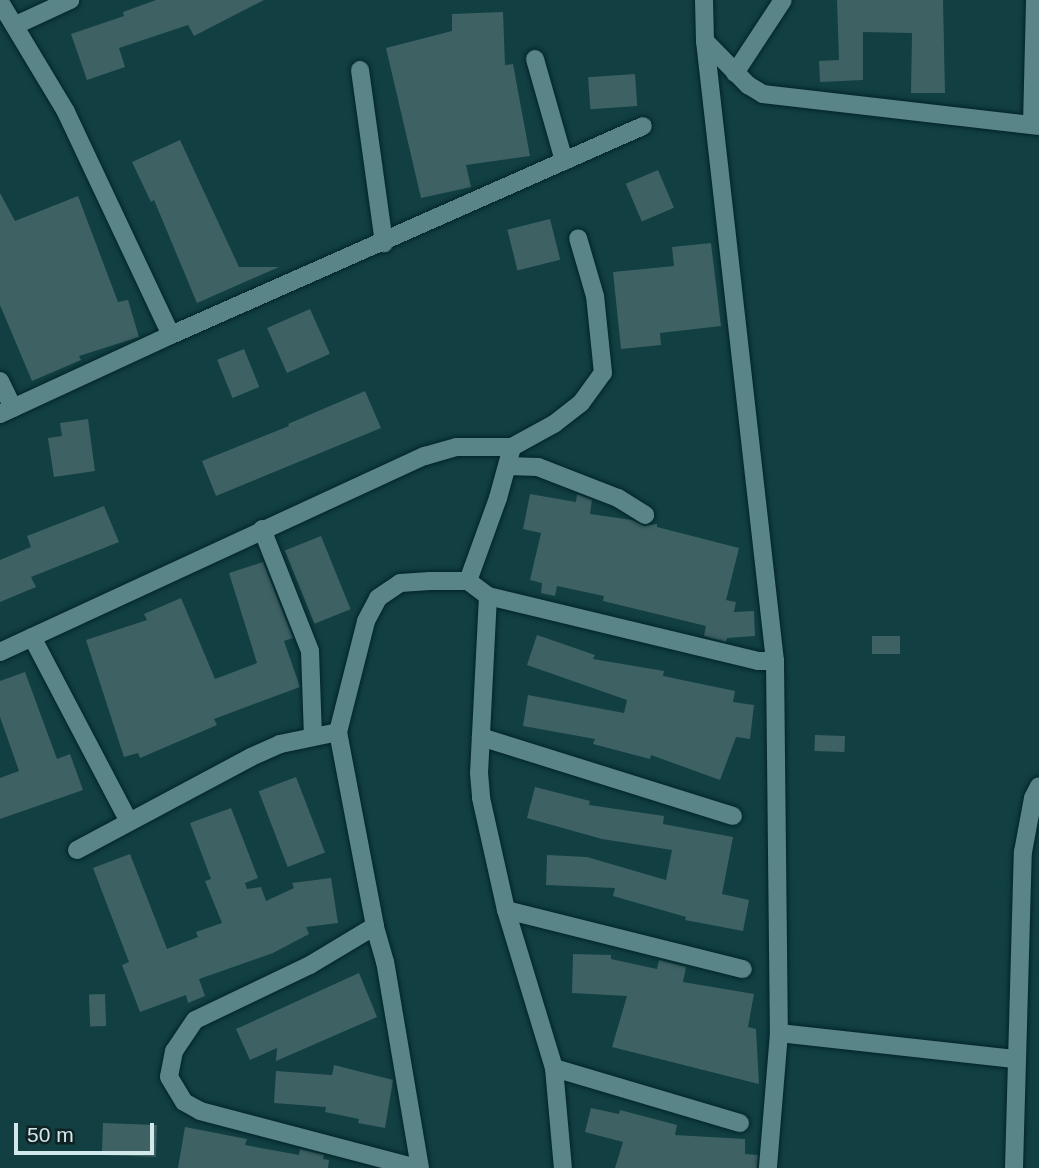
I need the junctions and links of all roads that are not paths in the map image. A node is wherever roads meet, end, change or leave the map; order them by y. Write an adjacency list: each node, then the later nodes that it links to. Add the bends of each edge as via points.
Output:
1 (71, 0): 6 (street)
2 (704, 0): 7 (street)
3 (782, 0): 10 (street)
4 (1035, 0): 11 (street)
5 (0, 2): 6 (street)
6 (16, 25): 16 (street, via 66,112)
7 (705, 41): 10 (street); 27 (street)
8 (535, 59): 13 (street)
9 (360, 71): 15 (street)
10 (735, 73): 11 (street, via 763,93 784,98)
11 (1035, 125)
12 (643, 126): 13 (street)
13 (565, 161): 15 (street)
14 (578, 238): 19 (street, via 595,296 603,373 581,403)
15 (384, 243): 16 (street)
16 (171, 335): 18 (street)
17 (0, 381): 18 (street)
18 (7, 411)
19 (512, 447): 20 (street); 22 (street, via 457,447 425,456)
20 (507, 466): 21 (street, via 538,467 618,498); 23 (street)
21 (645, 515)
22 (262, 528): 25 (street); 29 (street, via 310,651)
23 (468, 581): 24 (street); 28 (street, via 400,583 378,598 366,621)
24 (488, 596): 27 (street, via 758,661); 30 (street)
25 (33, 637): 26 (street); 33 (street)
26 (0, 652)
27 (775, 661): 38 (street)
28 (338, 732): 29 (street); 36 (street)
29 (313, 735): 33 (street, via 251,757)
30 (481, 737): 32 (street); 35 (street, via 481,798)
31 (1039, 786): 39 (street, via 1023,852)
32 (733, 816)
33 (128, 820): 34 (street)
34 (77, 849)
35 (506, 910): 37 (street); 40 (street)
36 (374, 926): 42 (street, via 385,962); 42 (street, via 310,965 195,1020 174,1051 169,1077 184,1102 200,1111)
37 (743, 969)
38 (779, 1033): 39 (street); 44 (street)
39 (1015, 1059): 45 (street)
40 (554, 1068): 41 (street); 43 (street)
41 (740, 1123)
42 (419, 1168)
43 (563, 1168)
44 (768, 1168)
45 (1014, 1168)

